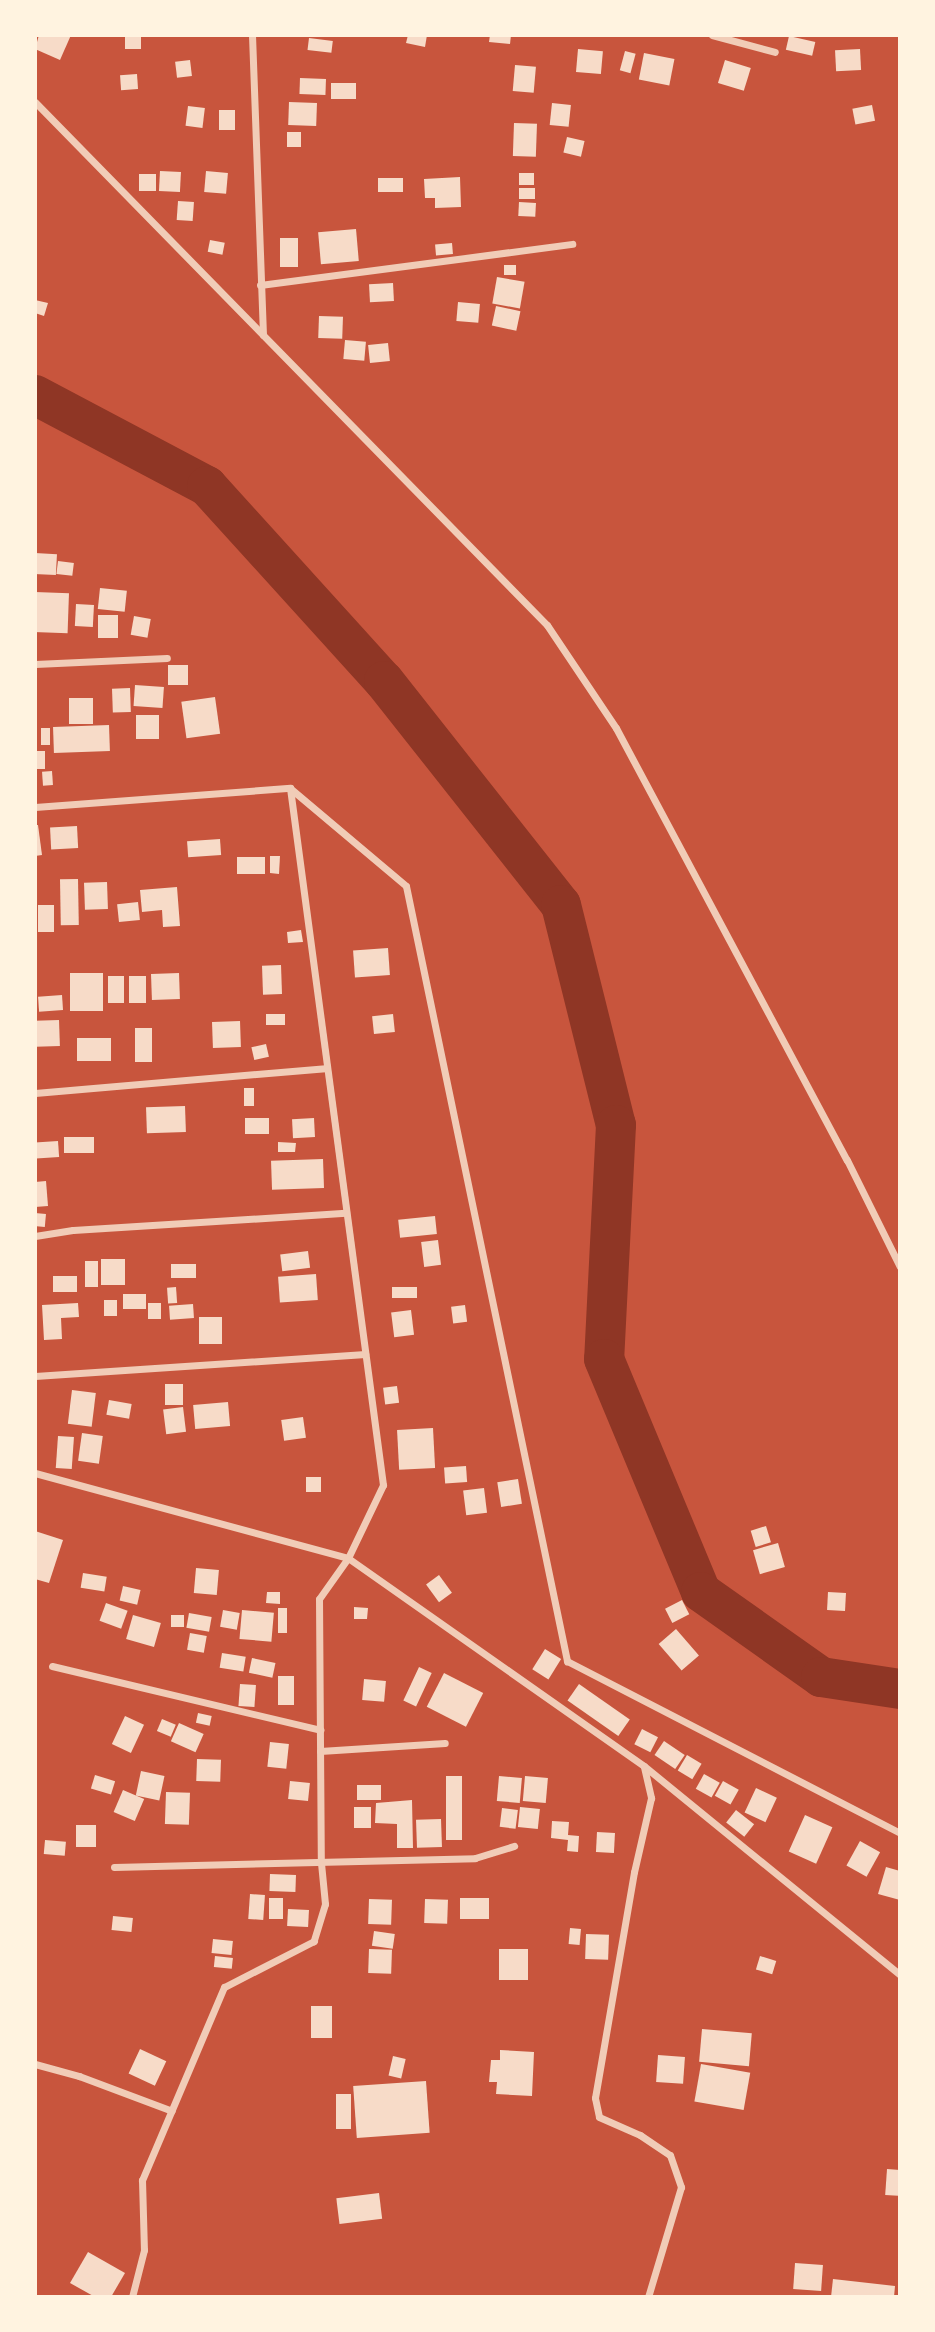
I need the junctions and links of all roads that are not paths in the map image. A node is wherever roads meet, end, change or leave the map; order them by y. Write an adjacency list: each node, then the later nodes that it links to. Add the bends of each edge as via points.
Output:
1 (252, 35): 6 (street)
2 (712, 35): 3 (street)
3 (775, 52)
4 (35, 102): 7 (street)
5 (572, 244): 6 (street)
6 (260, 285): 7 (street)
7 (263, 336): 16 (street, via 547,625 616,728)
8 (167, 658): 9 (street)
9 (35, 664)
10 (290, 788): 11 (street); 12 (street); 26 (street, via 406,886 567,1661)
11 (35, 807)
12 (326, 1068): 13 (street); 14 (street)
13 (35, 1093)
14 (345, 1213): 15 (street); 17 (street)
15 (35, 1236)
16 (900, 1267)
17 (365, 1354): 18 (street); 20 (street, via 383,1485)
18 (35, 1376)
19 (35, 1473): 20 (street)
20 (348, 1558): 22 (street, via 318,1599); 25 (street)
21 (52, 1666): 22 (street)
22 (320, 1730): 24 (street)
23 (445, 1744): 24 (street)
24 (320, 1751): 28 (street)
25 (644, 1766): 30 (street); 34 (street, via 651,1798 596,2098 599,2117 670,2155 681,2187)
26 (900, 1833)
27 (514, 1846): 28 (street, via 475,1858)
28 (321, 1863): 29 (street); 32 (street, via 325,1904 314,1941 224,1987)
29 (114, 1867)
30 (900, 1975)
31 (35, 2064): 32 (street)
32 (172, 2111): 33 (street, via 142,2180 144,2250)
33 (132, 2297)
34 (648, 2297)

